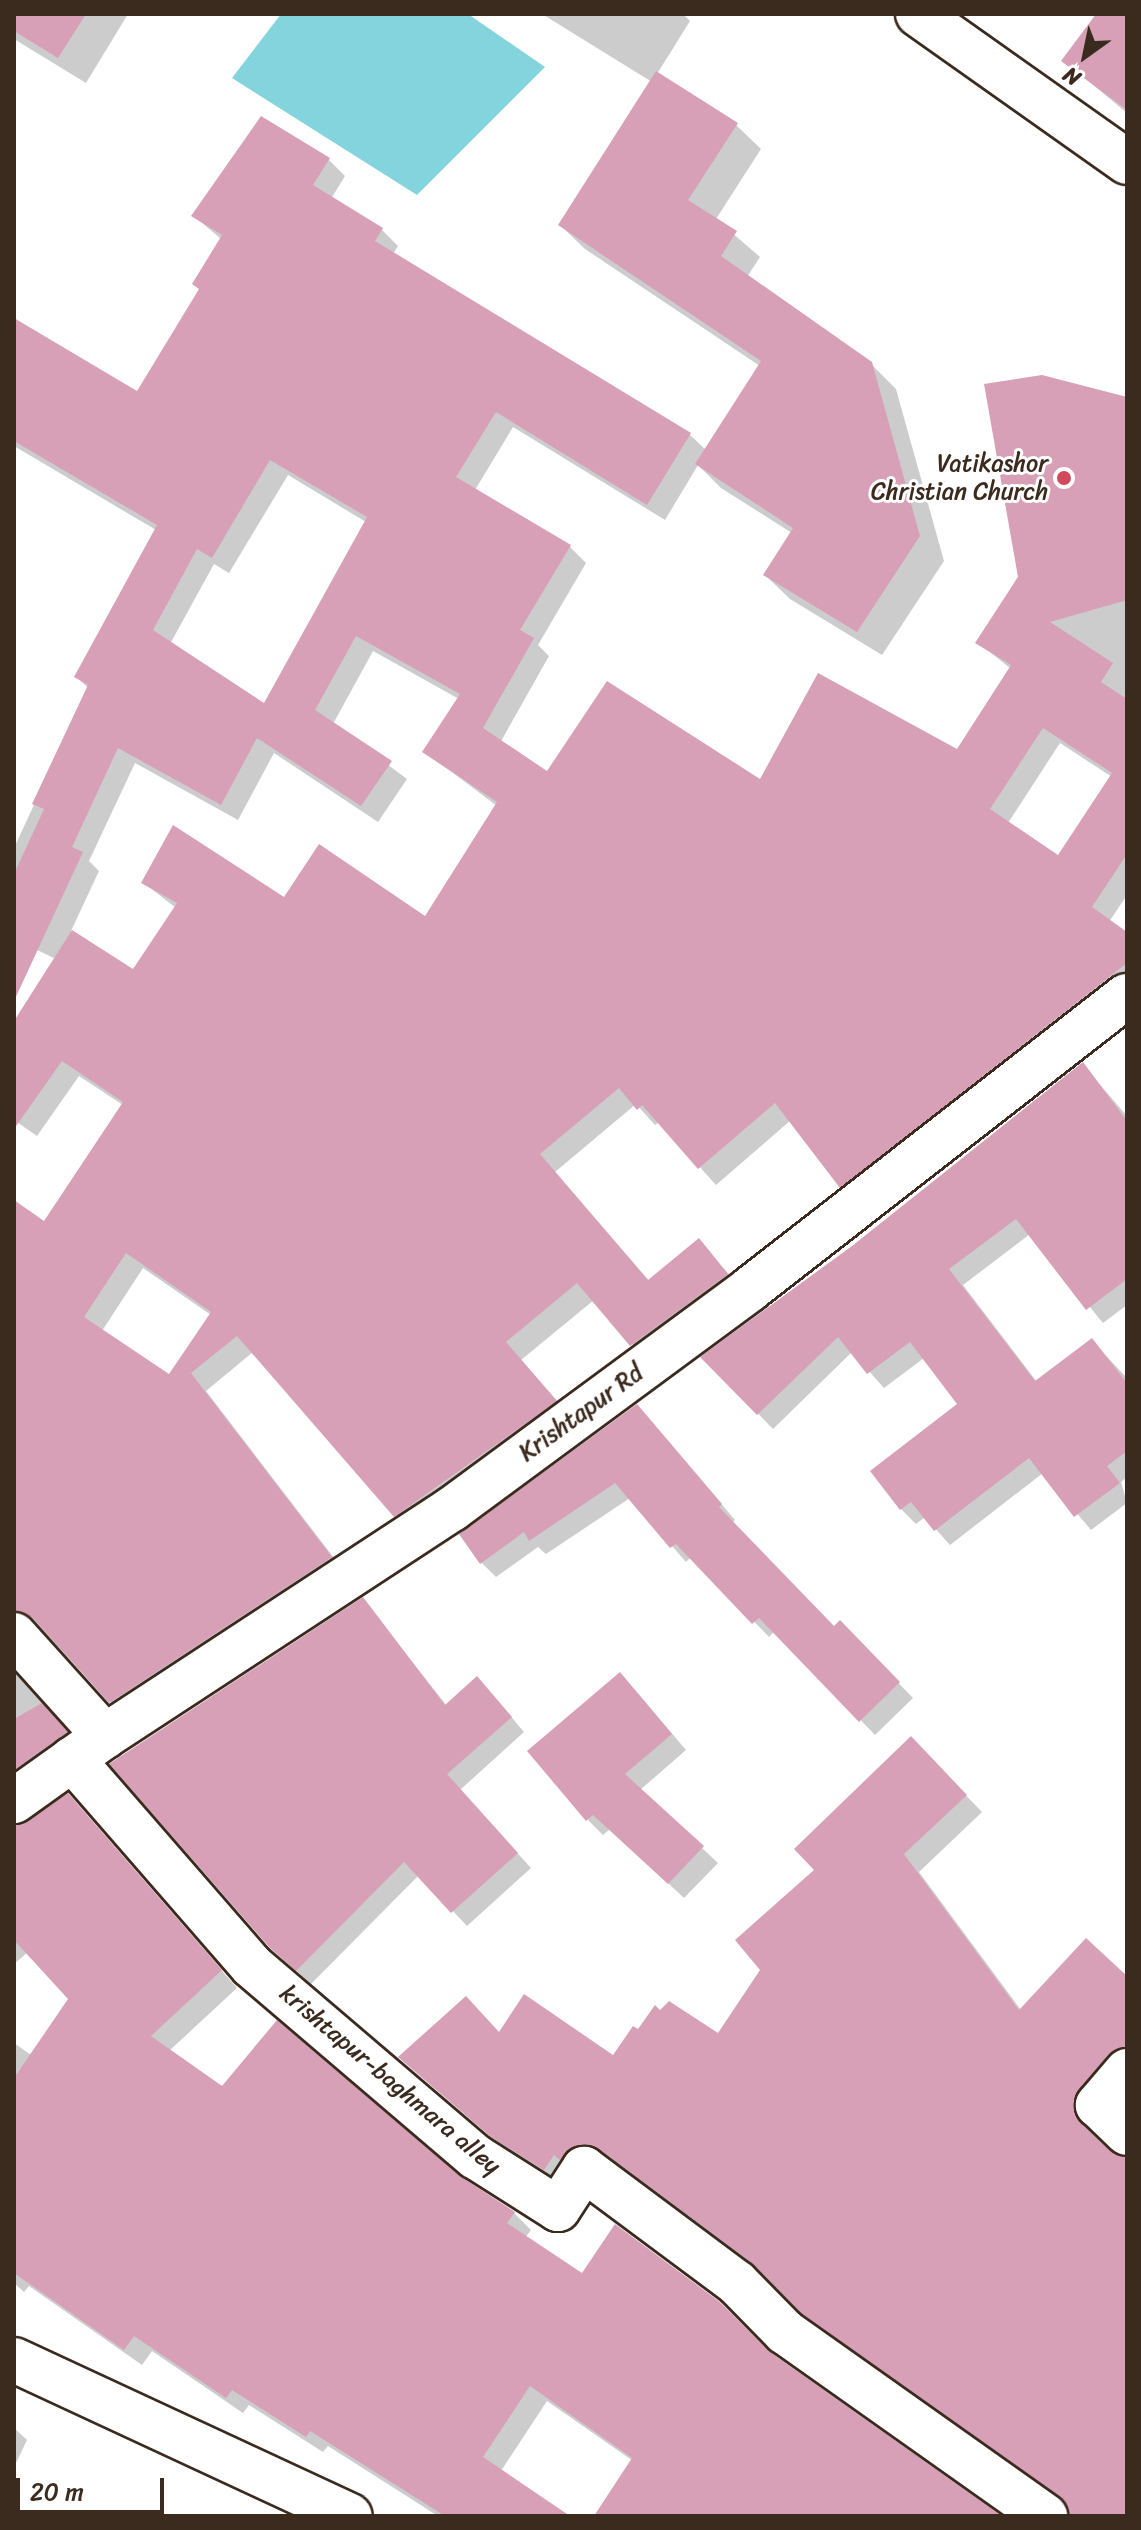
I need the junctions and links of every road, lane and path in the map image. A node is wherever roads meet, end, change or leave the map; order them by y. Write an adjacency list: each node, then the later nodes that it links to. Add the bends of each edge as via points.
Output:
1 (918, 14): 2 (street)
2 (1127, 162)
3 (1127, 996): 5 (street, Krishtapur Rd, via 750,1289 465,1500)
4 (14, 1635): 5 (street)
5 (88, 1747): 6 (street, Krishtapur Rd); 11 (street, krishtapur-baghmara alley, via 252,1966 476,2157 558,2209 584,2169 737,2283 785,2332)
6 (14, 1801)
7 (1127, 2071): 8 (street, via 1098,2105)
8 (1127, 2133)
9 (14, 2360): 10 (street)
10 (350, 2516)
11 (1045, 2516)

